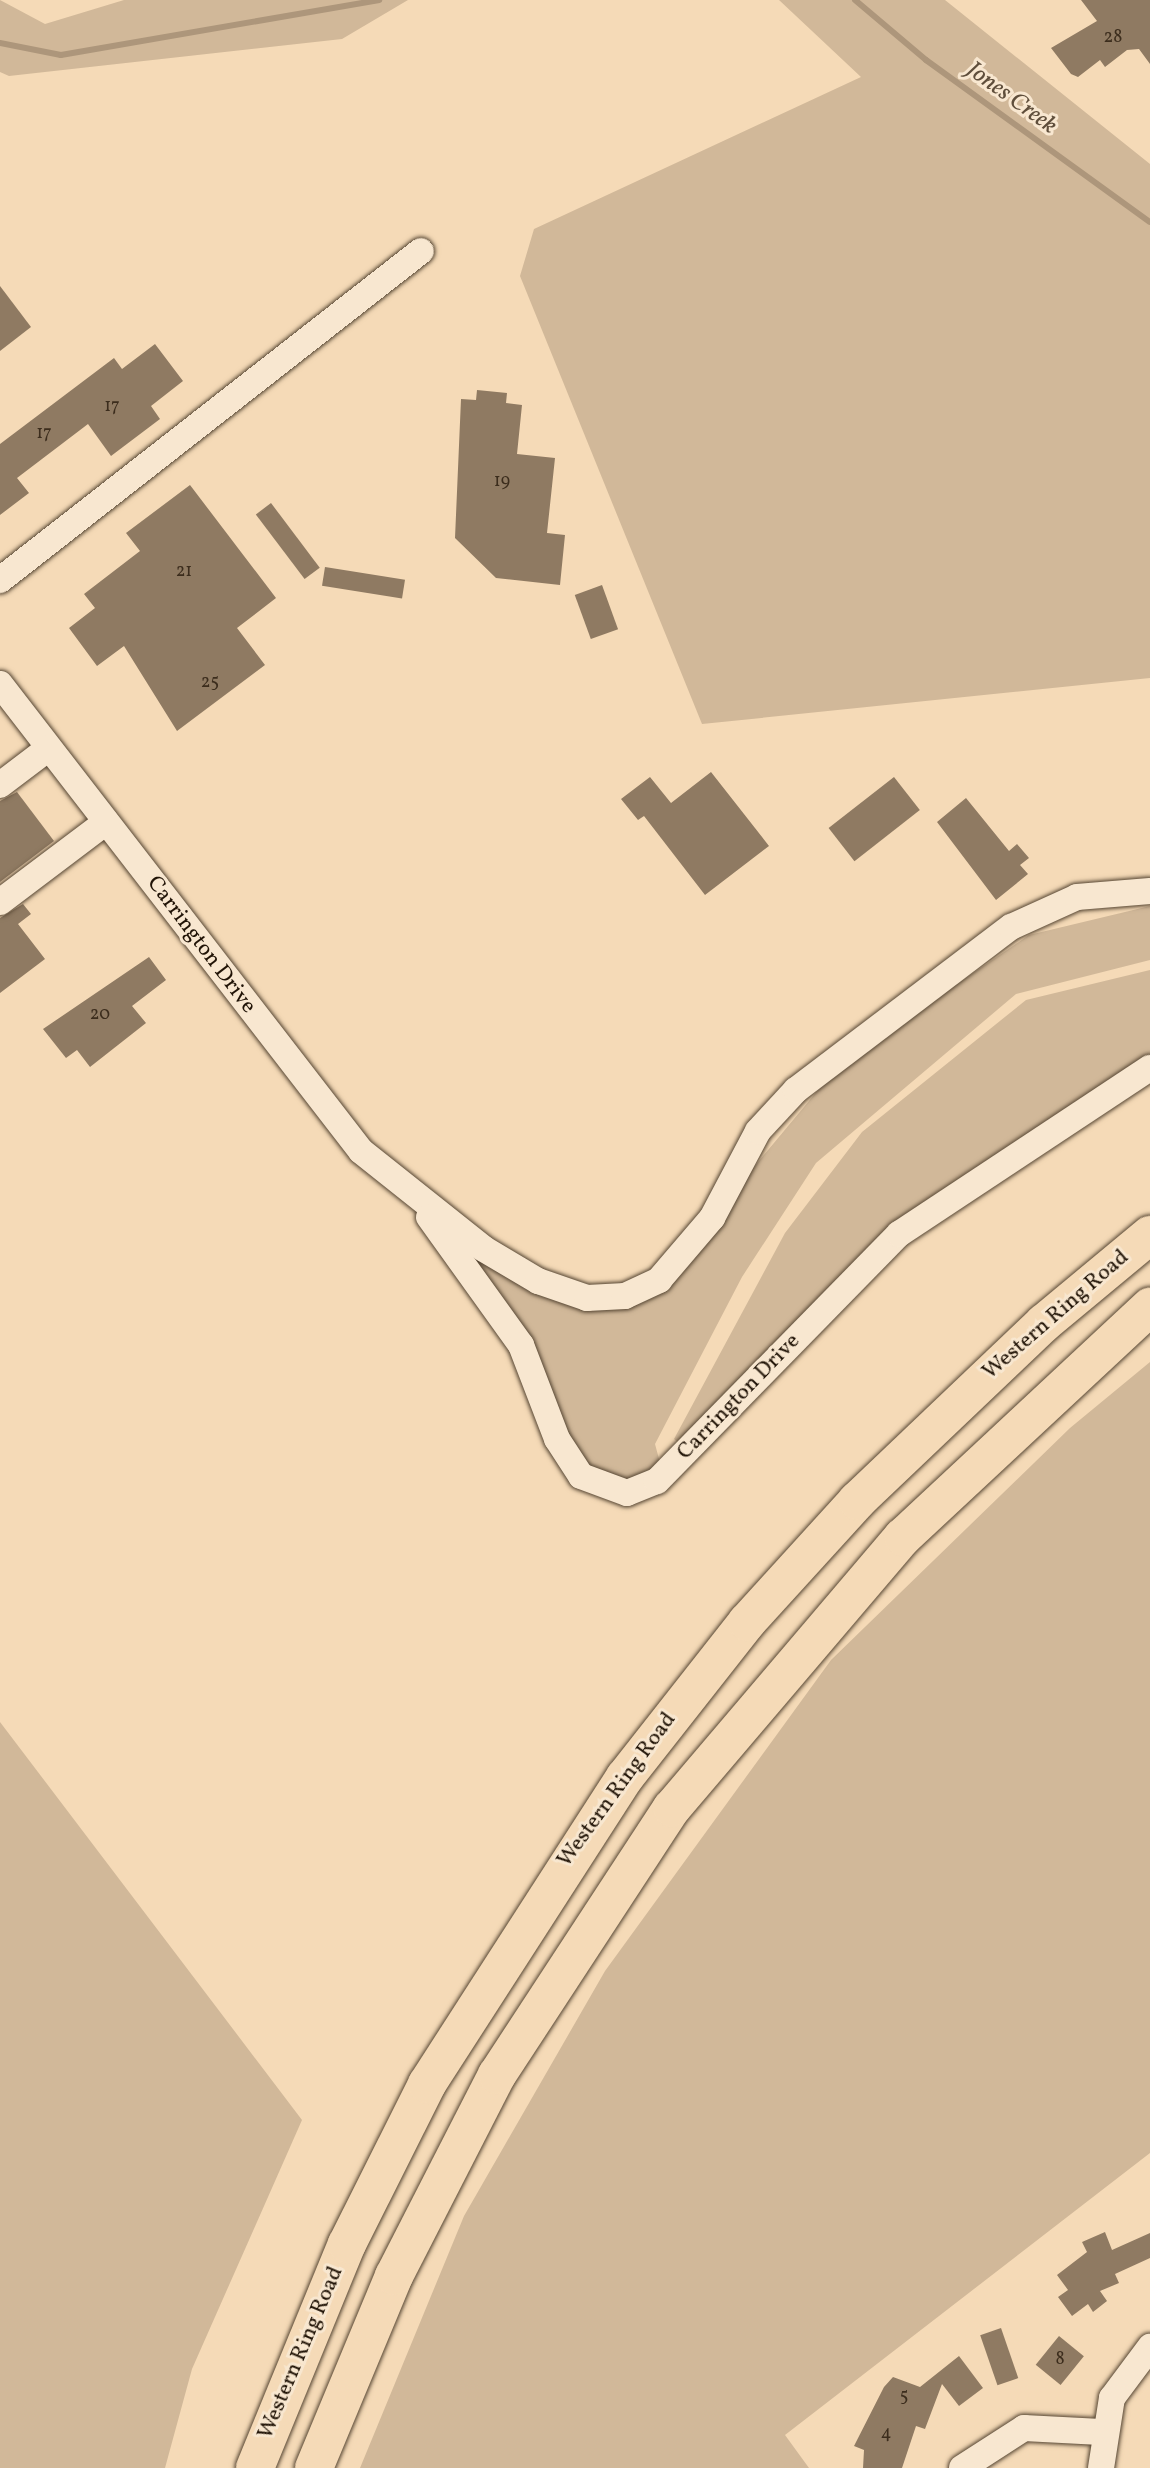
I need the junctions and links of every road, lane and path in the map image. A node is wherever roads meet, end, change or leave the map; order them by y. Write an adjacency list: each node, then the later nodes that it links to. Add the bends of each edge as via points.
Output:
1 (421, 251): 2 (street)
2 (0, 580)
3 (0, 684): 4 (street, Carrington Drive)
4 (49, 748): 5 (street); 6 (street, Carrington Drive)
5 (0, 785)
6 (106, 822): 8 (street); 10 (street, Carrington Drive, via 327,1109)
7 (1150, 891): 10 (street, Carrington Drive, via 1077,897 1011,927 796,1090 758,1131 685,1255 659,1280 625,1296 587,1298 538,1281)
8 (0, 902)
9 (1150, 1068): 10 (street, Carrington Drive, via 899,1234 657,1481 627,1493 581,1476 557,1439 521,1345)
10 (413, 1195)
11 (1150, 1235): 15 (highway, Western Ring Road, via 1044,1323 857,1501 747,1622 625,1777 529,1915 427,2084 341,2258)
12 (1150, 1307): 16 (highway, via 903,1537 672,1808 490,2088 394,2276)
13 (1150, 2347): 14 (street, via 1112,2398)
14 (1101, 2432): 17 (street, via 1024,2428); 18 (street)
15 (255, 2468)
16 (314, 2468)
17 (962, 2468)
18 (1101, 2468)

